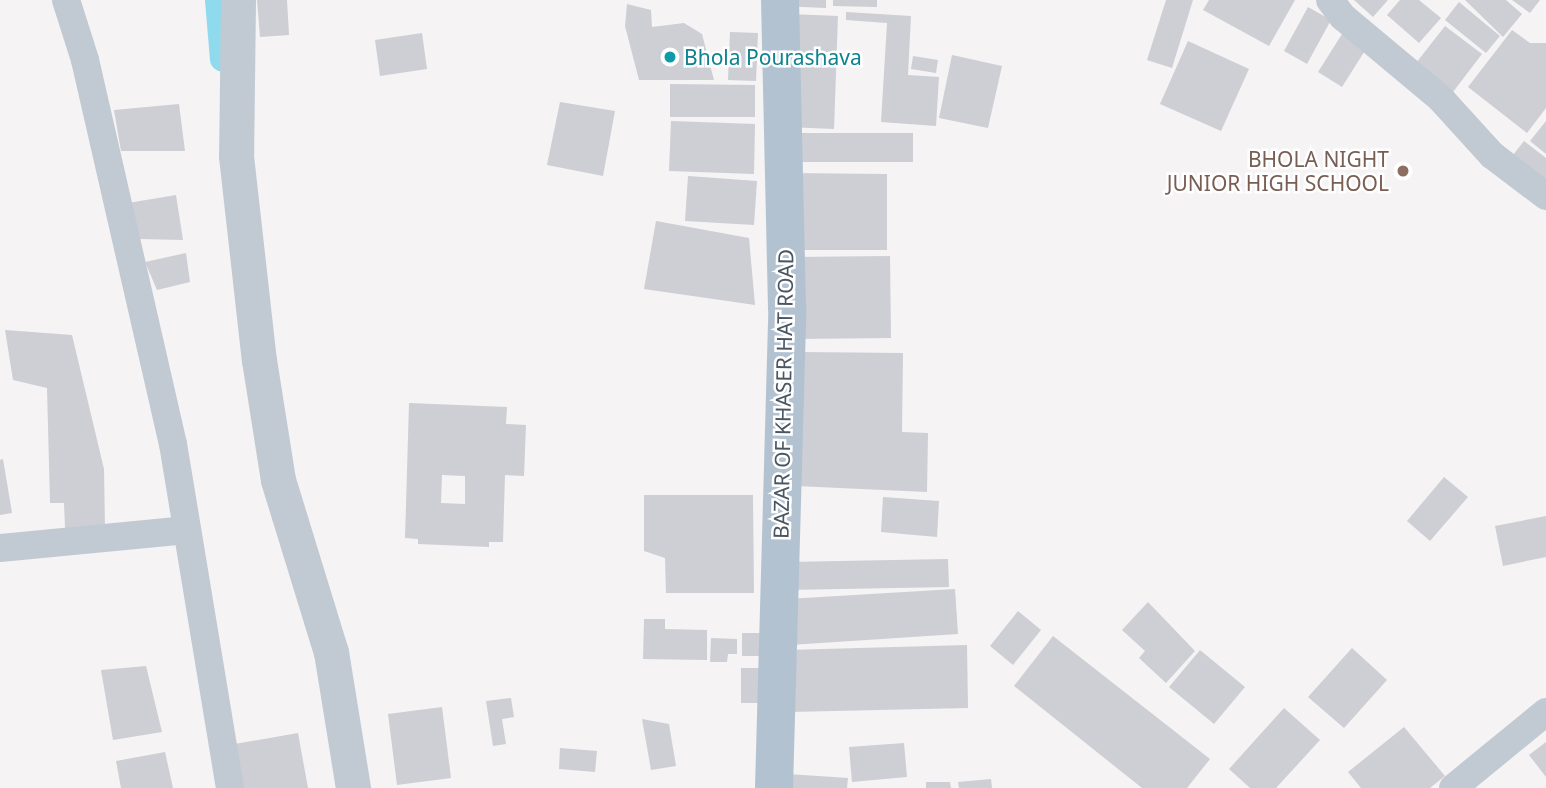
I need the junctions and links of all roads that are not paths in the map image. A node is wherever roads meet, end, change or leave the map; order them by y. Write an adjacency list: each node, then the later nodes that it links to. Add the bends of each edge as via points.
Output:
1 (66, 0): 6 (street, via 85,60 167,417)
2 (238, 0): 10 (street, via 236,156 261,374 278,480 331,652)
3 (780, 0): 11 (main road, BAZAR OF KHASER HAT ROAD, via 787,308)
4 (1330, 0): 5 (street, via 1343,17 1441,99 1492,155)
5 (1546, 196)
6 (187, 530): 7 (street); 9 (street)
7 (0, 548)
8 (1546, 712): 12 (street)
9 (230, 788)
10 (353, 788)
11 (774, 788)
12 (1453, 788)

